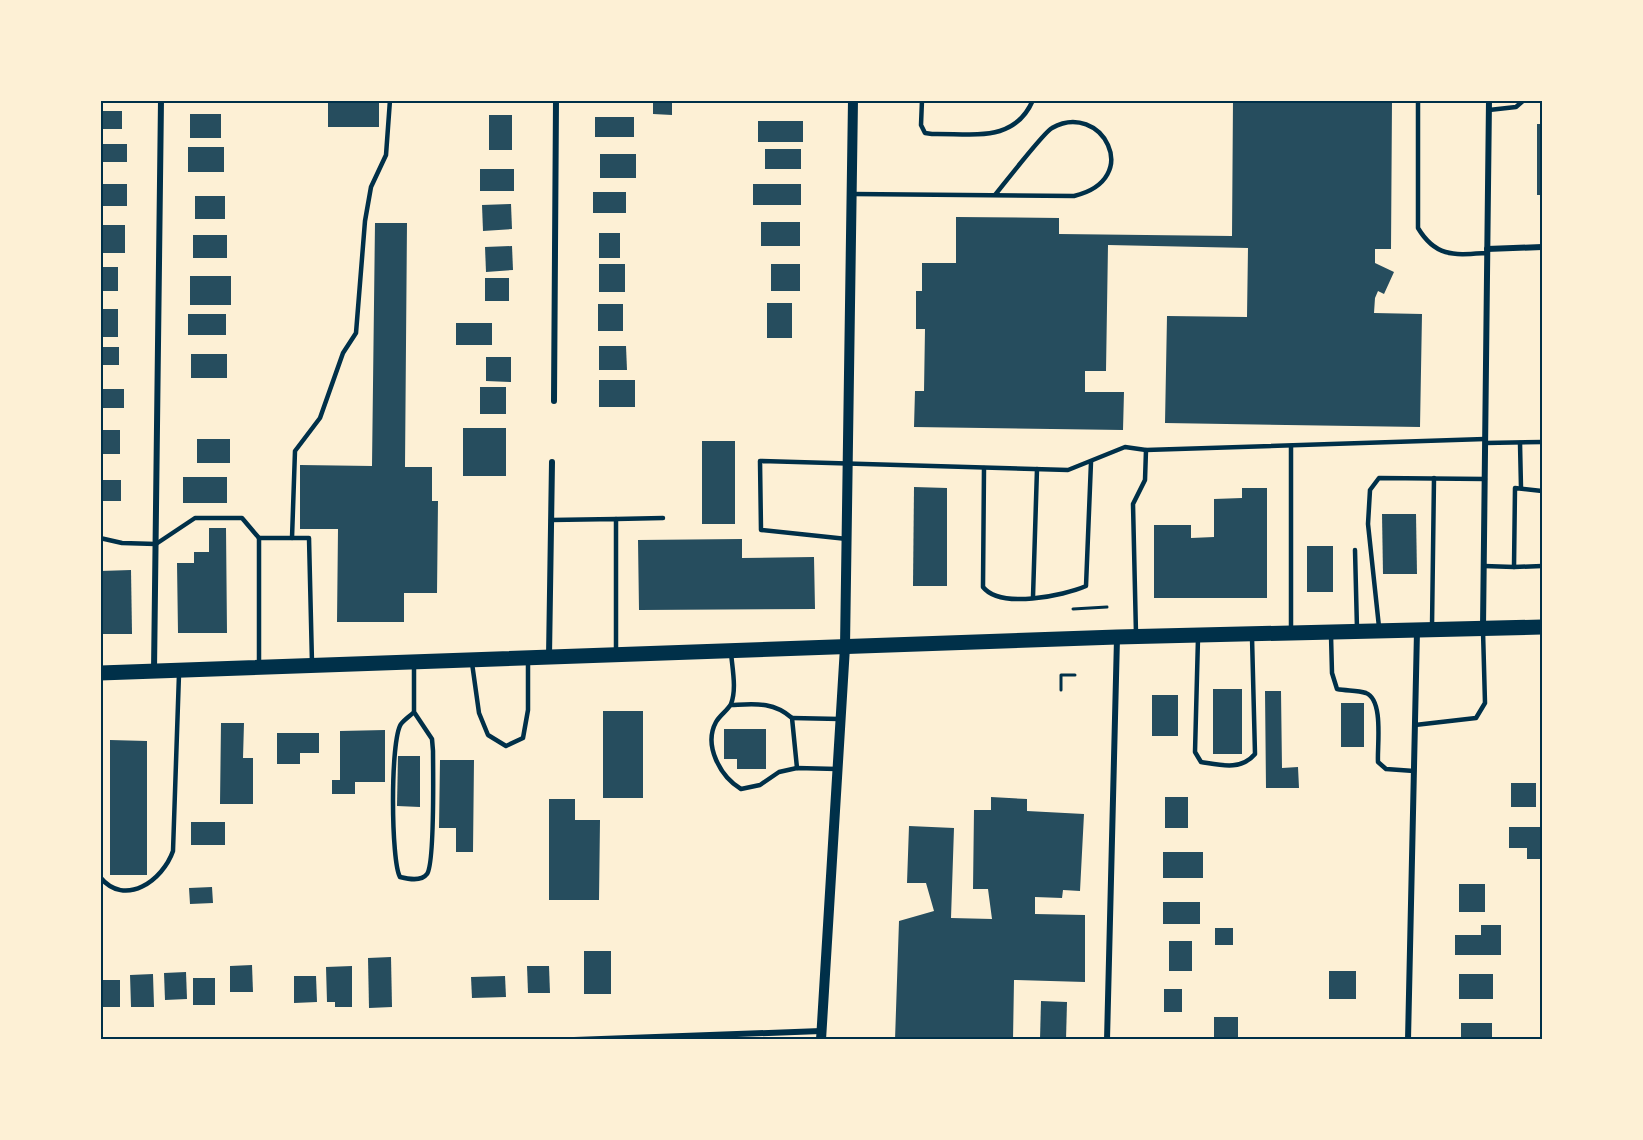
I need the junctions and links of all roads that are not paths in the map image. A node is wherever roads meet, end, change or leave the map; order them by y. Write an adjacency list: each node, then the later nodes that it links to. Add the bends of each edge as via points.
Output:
1 (161, 100): 37 (street)
2 (390, 100): 35 (lane, via 386,154 371,187 365,221 356,333 343,353 320,418 295,451)
3 (556, 100): 15 (street)
4 (853, 100): 11 (street)
5 (922, 100): 6 (lane, via 921,125 925,133 932,134 1008,130 1026,117)
6 (1033, 100)
7 (1418, 100): 14 (lane, via 1418,228 1427,244 1438,251 1458,255)
8 (1489, 100): 10 (street)
9 (1524, 100): 10 (lane, via 1516,107)
10 (1489, 110): 14 (street)
11 (853, 194): 12 (lane); 23 (street)
12 (995, 195): 12 (lane, via 1074,196 1091,192 1105,180 1111,158 1109,142 1095,128 1074,123 1051,128)
13 (1542, 247): 14 (street)
14 (1487, 251): 16 (street)
15 (554, 400)
16 (1485, 441): 18 (lane); 19 (lane); 27 (street)
17 (1542, 442): 18 (lane)
18 (1520, 443): 28 (lane)
19 (1291, 446): 20 (lane); 49 (lane)
20 (1146, 450): 22 (lane, via 1125,447); 53 (lane, via 1145,480 1133,504)
21 (552, 462): 32 (street)
22 (1091, 462): 25 (lane, via 1068,470); 42 (lane, via 1086,586 1068,594)
23 (848, 464): 24 (lane); 36 (street); 36 (lane, via 760,461 761,530)
24 (984, 468): 25 (lane); 42 (lane, via 983,587 988,594 998,597)
25 (1037, 469): 42 (lane)
26 (1434, 478): 27 (lane); 45 (lane); 48 (lane, via 1379,478 1370,490 1368,524)
27 (1485, 478): 39 (street)
28 (1521, 488): 29 (lane); 41 (lane, via 1515,488)
29 (1542, 491)
30 (663, 518): 31 (lane)
31 (616, 519): 32 (lane); 56 (lane)
32 (551, 520): 57 (street)
33 (100, 538): 37 (lane)
34 (259, 538): 35 (lane); 37 (lane, via 242,518 195,518); 62 (lane)
35 (292, 538): 61 (lane, via 309,538)
36 (847, 538): 54 (street)
37 (156, 544): 64 (street)
38 (1355, 550): 47 (lane)
39 (1484, 566): 41 (lane); 44 (street)
40 (1542, 566): 41 (lane)
41 (1514, 567)
42 (1033, 597)
43 (1542, 627): 44 (main road)
44 (1483, 628): 45 (main road); 70 (lane, via 1485,703 1476,718)
45 (1425, 630): 48 (main road); 70 (street)
46 (1331, 632): 47 (main road); 49 (main road); 73 (lane, via 1332,673 1337,689 1364,692 1375,699 1378,762 1386,769)
47 (1358, 632): 48 (main road)
48 (1379, 632)
49 (1291, 633): 50 (main road)
50 (1252, 634): 51 (main road); 51 (lane, via 1255,754 1250,760 1229,766 1201,762 1195,752)
51 (1198, 635): 53 (main road)
52 (1117, 637): 53 (main road); 54 (main road); 77 (street)
53 (1136, 637)
54 (845, 647): 55 (main road); 69 (street)
55 (731, 651): 56 (main road); 66 (lane)
56 (616, 655): 57 (main road)
57 (549, 657): 58 (main road)
58 (528, 658): 59 (main road); 59 (lane, via 528,710 523,738 506,746 488,735 479,713)
59 (472, 660): 60 (main road)
60 (414, 662): 61 (main road); 67 (lane)
61 (312, 666): 62 (main road)
62 (258, 668): 63 (main road)
63 (179, 671): 64 (main road); 74 (lane, via 173,851 168,866 158,878 130,891 117,890)
64 (154, 672): 65 (main road)
65 (100, 673)
66 (731, 705): 68 (lane, via 766,704); 71 (lane, via 715,724 712,745 716,762 729,782 741,789 760,785 779,772)
67 (414, 712): 67 (lane, via 432,739 431,864 427,874 409,879 400,877 395,857 394,752 400,725)
68 (792, 718): 69 (lane); 71 (lane)
69 (840, 719): 72 (street)
70 (1415, 725): 73 (street)
71 (796, 768): 72 (lane)
72 (837, 769): 75 (street)
73 (1414, 771): 78 (street)
74 (100, 877)
75 (821, 1035): 76 (street)
76 (574, 1040)
77 (1107, 1040)
78 (1408, 1040)

